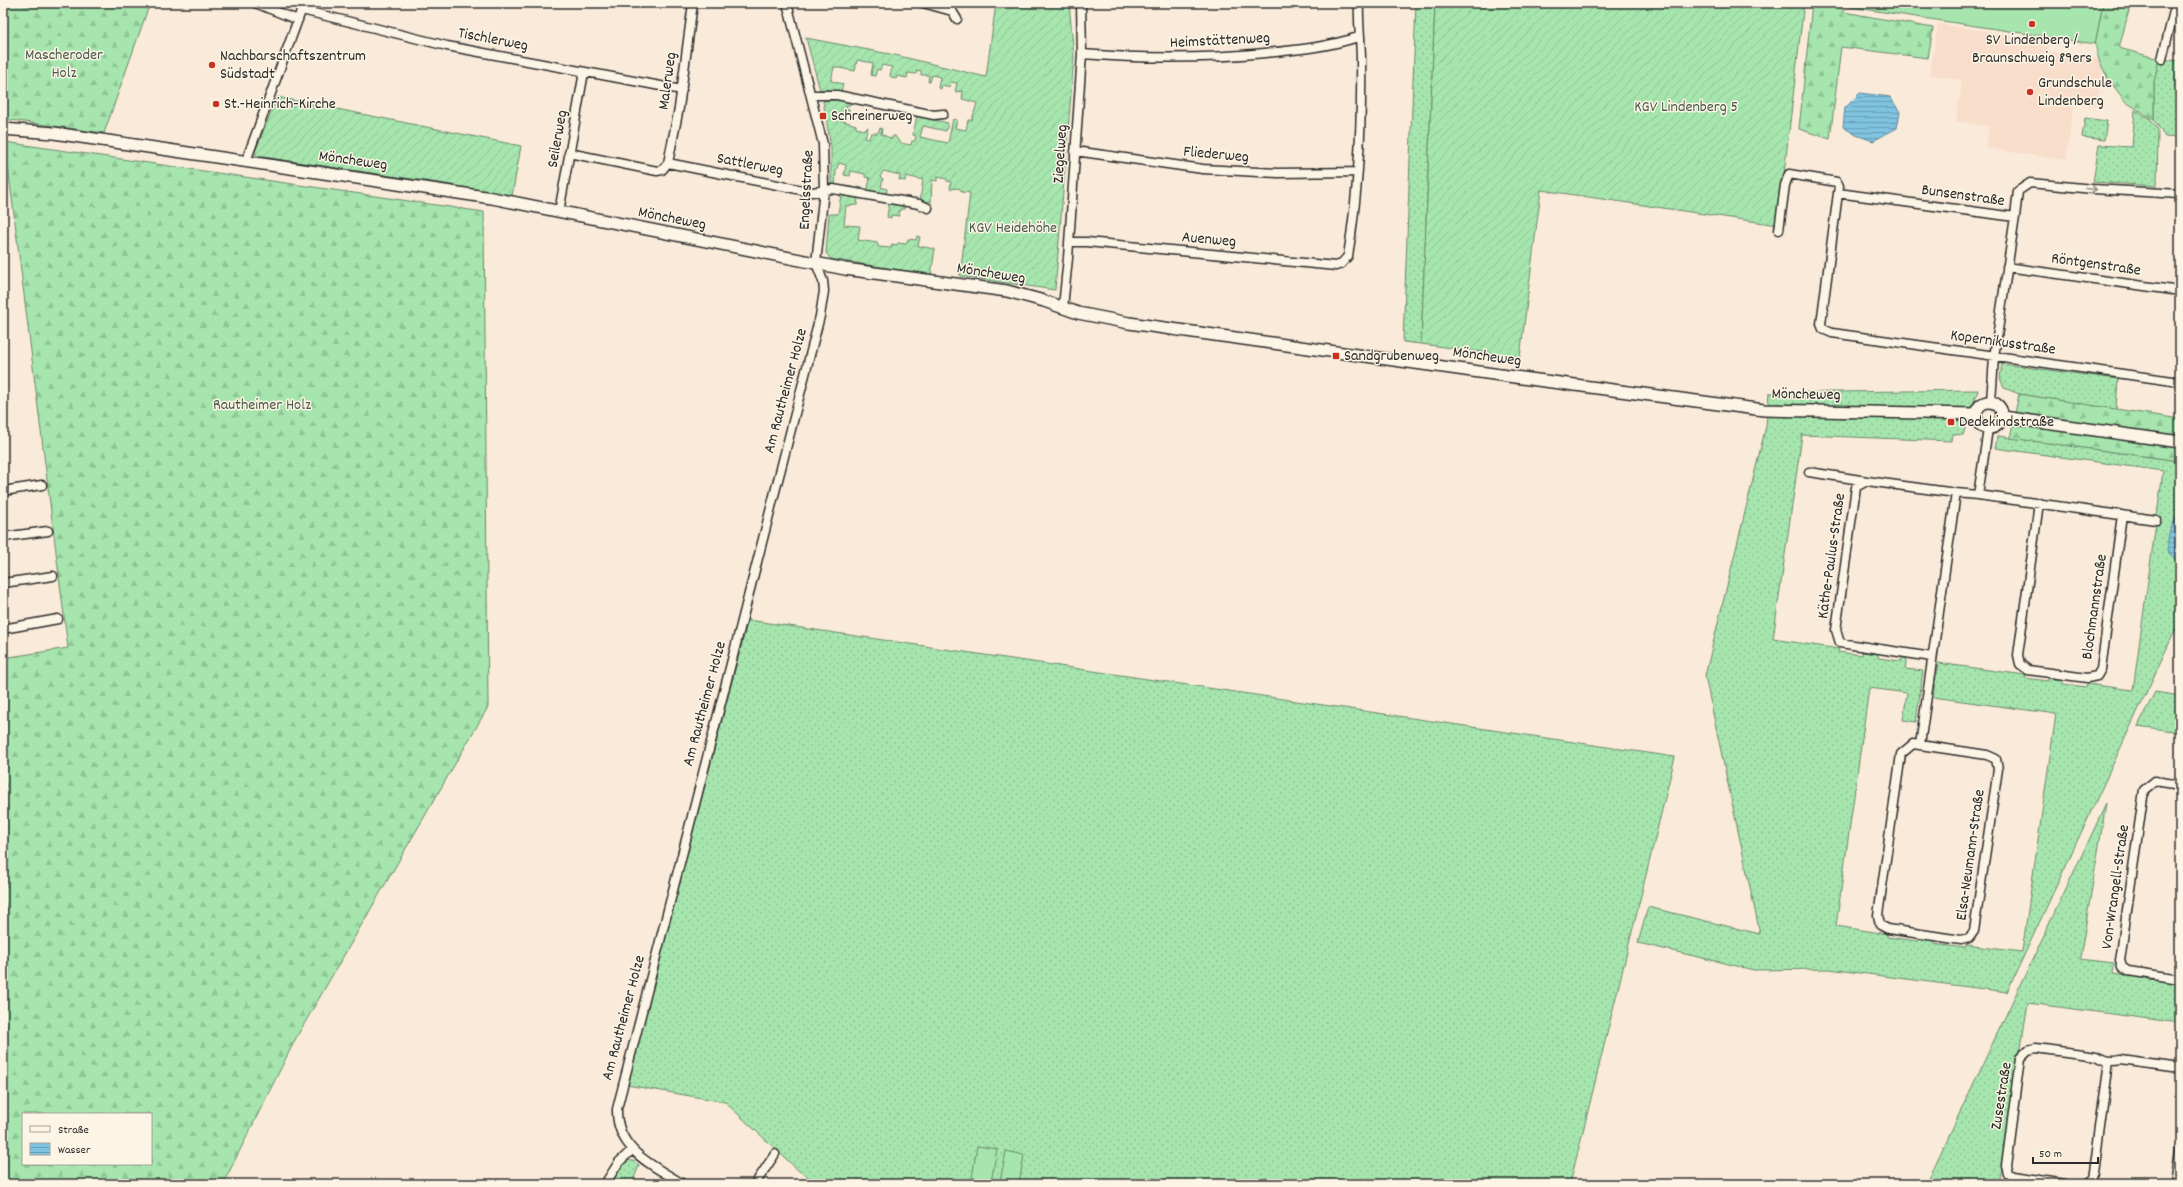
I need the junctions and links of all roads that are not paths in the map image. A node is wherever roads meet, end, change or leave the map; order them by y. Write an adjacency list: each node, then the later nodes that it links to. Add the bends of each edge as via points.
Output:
1 (255, 3): 10 (street)
2 (694, 3): 15 (street, Malerweg)
3 (787, 3): 16 (street, Engelsstraße)
4 (923, 3): 9 (street, via 952,11)
5 (1081, 3): 12 (street, Ziegelweg)
6 (1359, 3): 11 (street)
7 (2176, 3): 13 (street)
8 (303, 6): 10 (street); 14 (street, Tischlerweg, via 422,40)
9 (957, 19)
10 (298, 20): 21 (street)
11 (1358, 37): 12 (street, Heimstättenweg, via 1316,48 1207,57 1164,58); 23 (street, via 1361,60)
12 (1082, 54): 19 (street, Ziegelweg)
13 (2162, 59)
14 (584, 72): 15 (street, Tischlerweg); 20 (street, Seilerweg)
15 (682, 90): 22 (street, Malerweg)
16 (812, 95): 17 (street, via 837,95 934,115); 24 (street, Engelsstraße, via 823,144)
17 (943, 114)
18 (3, 129): 21 (main road, Möncheweg)
19 (1075, 151): 23 (street, Fliederweg, via 1203,169 1278,173); 31 (street, Ziegelweg)
20 (569, 153): 22 (street, via 657,171 662,170); 28 (street, Seilerweg)
21 (246, 161): 28 (main road, Möncheweg, via 463,193)
22 (668, 162): 24 (street, Sattlerweg, via 812,192)
23 (1356, 172): 31 (street, Auenweg, via 1349,247 1345,260 1336,266)
24 (824, 190): 27 (street, Sattlerweg, via 833,189 912,202); 32 (street, Engelsstraße)
25 (1838, 193): 29 (street, Bunsenstraße); 30 (street, via 1837,182 1789,174 1785,185); 36 (street, Kopernikusstraße, via 1821,317 1823,329 1832,334)
26 (2180, 194): 29 (street, Bunsenstraße, one-way to 26, via 2018,191 2030,183)
27 (928, 208)
28 (559, 212): 32 (main road, Möncheweg)
29 (2014, 217): 33 (street)
30 (1779, 230)
31 (1069, 242): 35 (street, Ziegelweg)
32 (816, 264): 35 (main road, Möncheweg, via 1007,291); 65 (street, Am Rautheimer Holze, via 824,291 820,316 618,1096 618,1130)
33 (2007, 267): 34 (street, Röntgenstraße); 36 (street)
34 (2180, 291)
35 (1063, 307): 39 (main road, Möncheweg, via 1129,323 1702,403 1769,410)
36 (1994, 357): 37 (street, Kopernikusstraße); 38 (street)
37 (2180, 382)
38 (1991, 402): 39 (main road, via 1983,404); 40 (main road, via 2000,407)
39 (1976, 414): 41 (main road, via 1979,424)
40 (2003, 417): 41 (main road, via 1998,426); 42 (main road)
41 (1988, 428): 48 (street)
42 (2180, 442)
43 (1809, 472): 44 (street, Käthe-Paulus-Straße)
44 (1867, 481): 47 (street, Käthe-Paulus-Straße); 58 (street, Käthe-Paulus-Straße, via 1856,487 1836,630 1840,643)
45 (42, 485): 46 (street)
46 (3, 491)
47 (1956, 492): 48 (street); 58 (street)
48 (1978, 495): 49 (street)
49 (2039, 503): 50 (street); 50 (street, Blochmannstraße, via 2018,655 2020,664 2028,670 2087,678 2097,676 2101,669)
50 (2122, 515): 51 (street)
51 (2156, 520)
52 (48, 531): 53 (street)
53 (3, 537)
54 (53, 576): 55 (street)
55 (3, 583)
56 (58, 620): 57 (street)
57 (3, 629)
58 (1932, 657): 59 (street)
59 (1920, 745): 59 (street, Elsa-Neumann-Straße, via 1987,755 1996,759 1998,769 1974,931 1969,938 1961,940 1888,929 1880,925 1878,915 1901,754 1913,744)
60 (2180, 785): 61 (street, Von-Wrangell-Straße, via 2155,781 2144,790 2120,960 2122,967 2128,971)
61 (2180, 979)
62 (2109, 1061): 63 (street, Zusestraße, via 2121,1060); 70 (street, Zusestraße, via 2096,1056 2036,1048 2028,1050 2020,1058 2006,1165 2008,1173); 71 (street, via 2093,1179)
63 (2180, 1068)
64 (2180, 1149): 72 (street)
65 (632, 1150): 67 (street, via 619,1162); 68 (street, Am Rautheimer Holze)
66 (775, 1154): 69 (street)
67 (605, 1184)
68 (683, 1184)
69 (756, 1184)
70 (2064, 1184)
71 (2087, 1184)
72 (2175, 1184)

